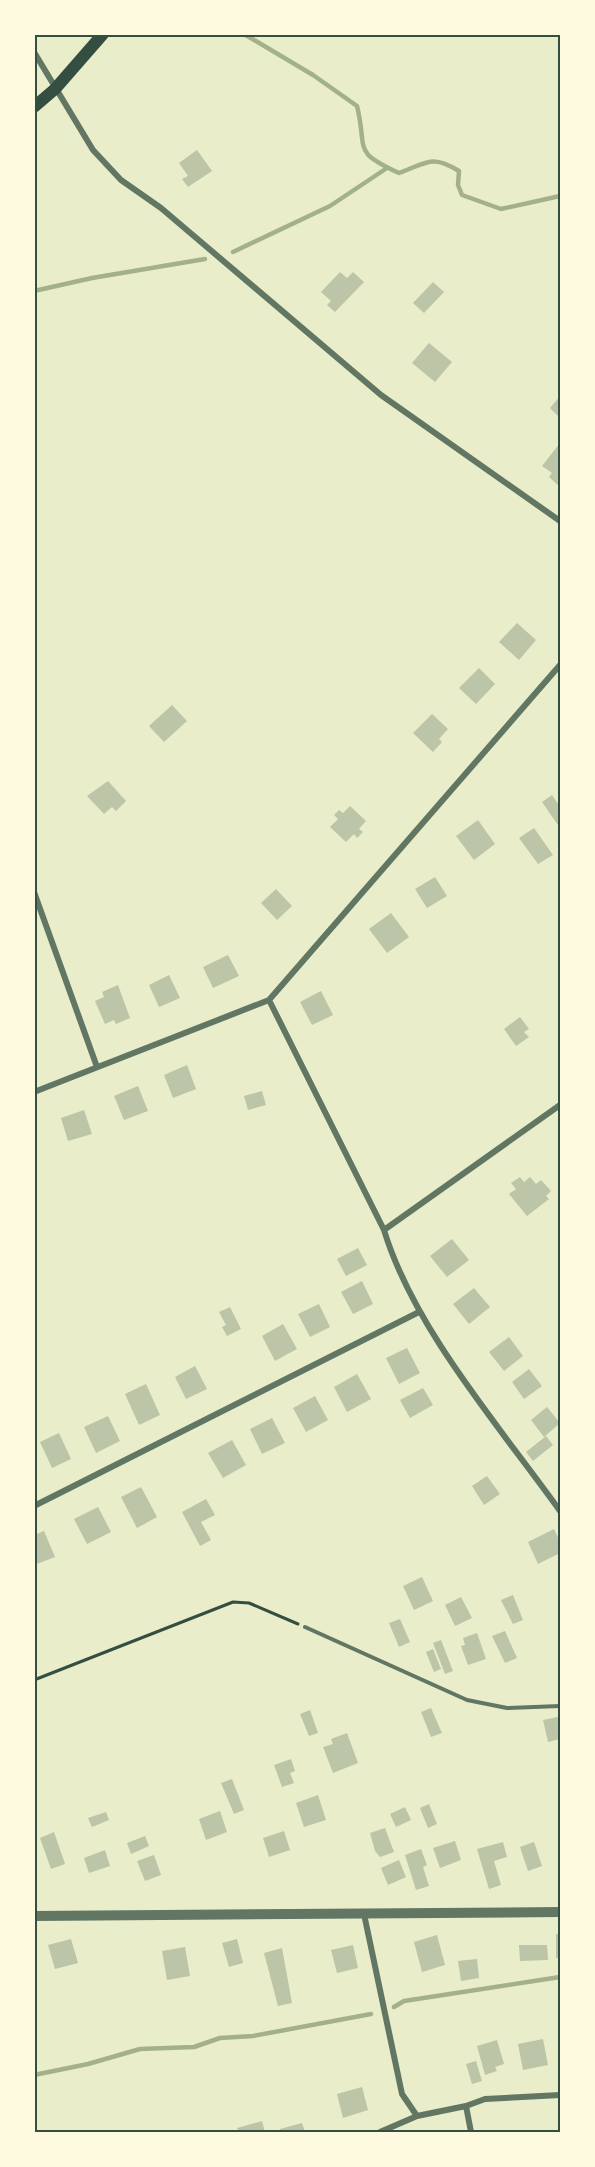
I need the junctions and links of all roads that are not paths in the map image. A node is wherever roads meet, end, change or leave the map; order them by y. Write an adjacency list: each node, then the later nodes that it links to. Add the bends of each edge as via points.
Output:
1 (103, 34): 3 (main road)
2 (34, 52): 3 (street)
3 (55, 89): 4 (main road); 5 (street, via 93,150 121,180 161,207 381,395)
4 (34, 107)
5 (561, 521)
6 (561, 665): 8 (street)
7 (34, 892): 9 (street)
8 (269, 999): 9 (street); 12 (street)
9 (97, 1067): 10 (street)
10 (34, 1092)
11 (561, 1105): 12 (street)
12 (384, 1230): 13 (street)
13 (419, 1312): 14 (street); 15 (street, via 498,1428)
14 (34, 1506)
15 (561, 1511)
16 (305, 1628): 17 (lane, via 467,1700 507,1708)
17 (561, 1706)
18 (561, 1912): 19 (street)
19 (364, 1914): 20 (street); 23 (street, via 402,2094)
20 (34, 1916)
21 (561, 2095): 22 (street, via 485,2099)
22 (466, 2106): 23 (street); 25 (street)
23 (417, 2116): 24 (street)
24 (380, 2133)
25 (471, 2133)

